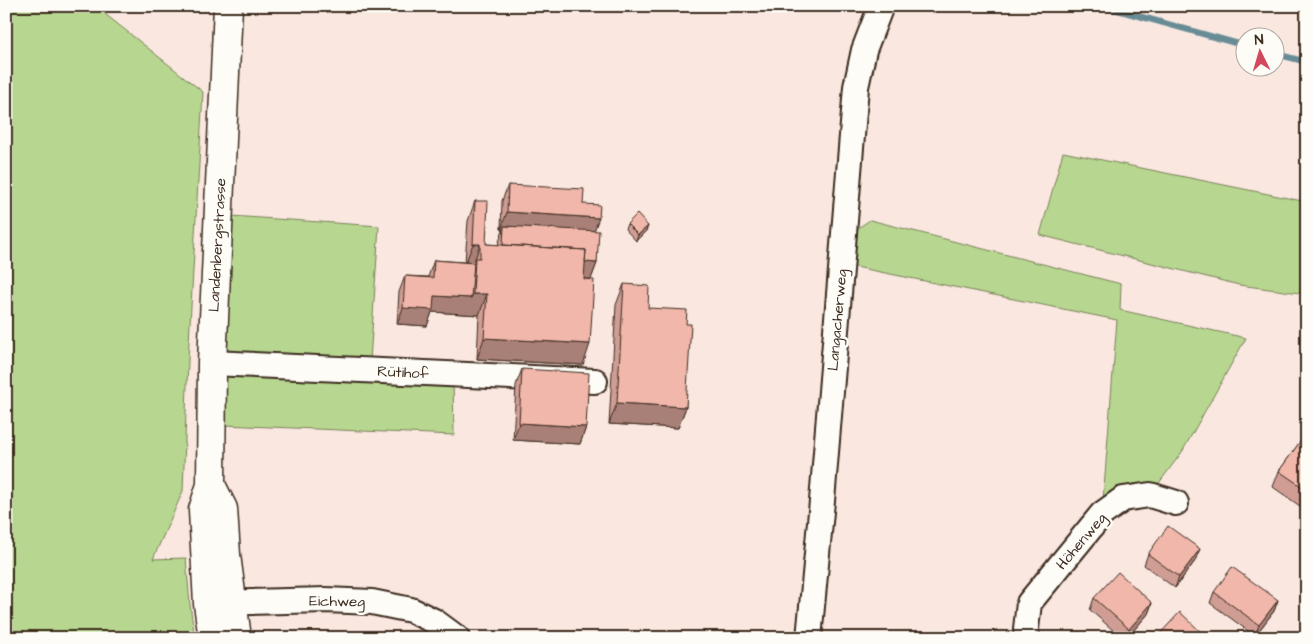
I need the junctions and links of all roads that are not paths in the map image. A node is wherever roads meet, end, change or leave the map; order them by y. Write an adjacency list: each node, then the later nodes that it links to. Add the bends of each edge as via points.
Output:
1 (228, 6): 3 (street, Landenbergstrasse)
2 (881, 6): 10 (street, Langacherweg, via 864,50 856,87)
3 (212, 363): 4 (street, Rütihof); 6 (street, Landenbergstrasse, via 211,485 203,510)
4 (595, 380)
5 (1176, 503): 11 (street, Höhenweg, via 1150,495 1122,499 1102,514 1029,603)
6 (220, 603): 7 (street, Landenbergstrasse); 8 (street, Landenbergstrasse); 9 (street, Eichweg, via 349,600 393,605 434,621)
7 (213, 638)
8 (237, 638)
9 (457, 638)
10 (809, 638)
11 (1027, 638)

